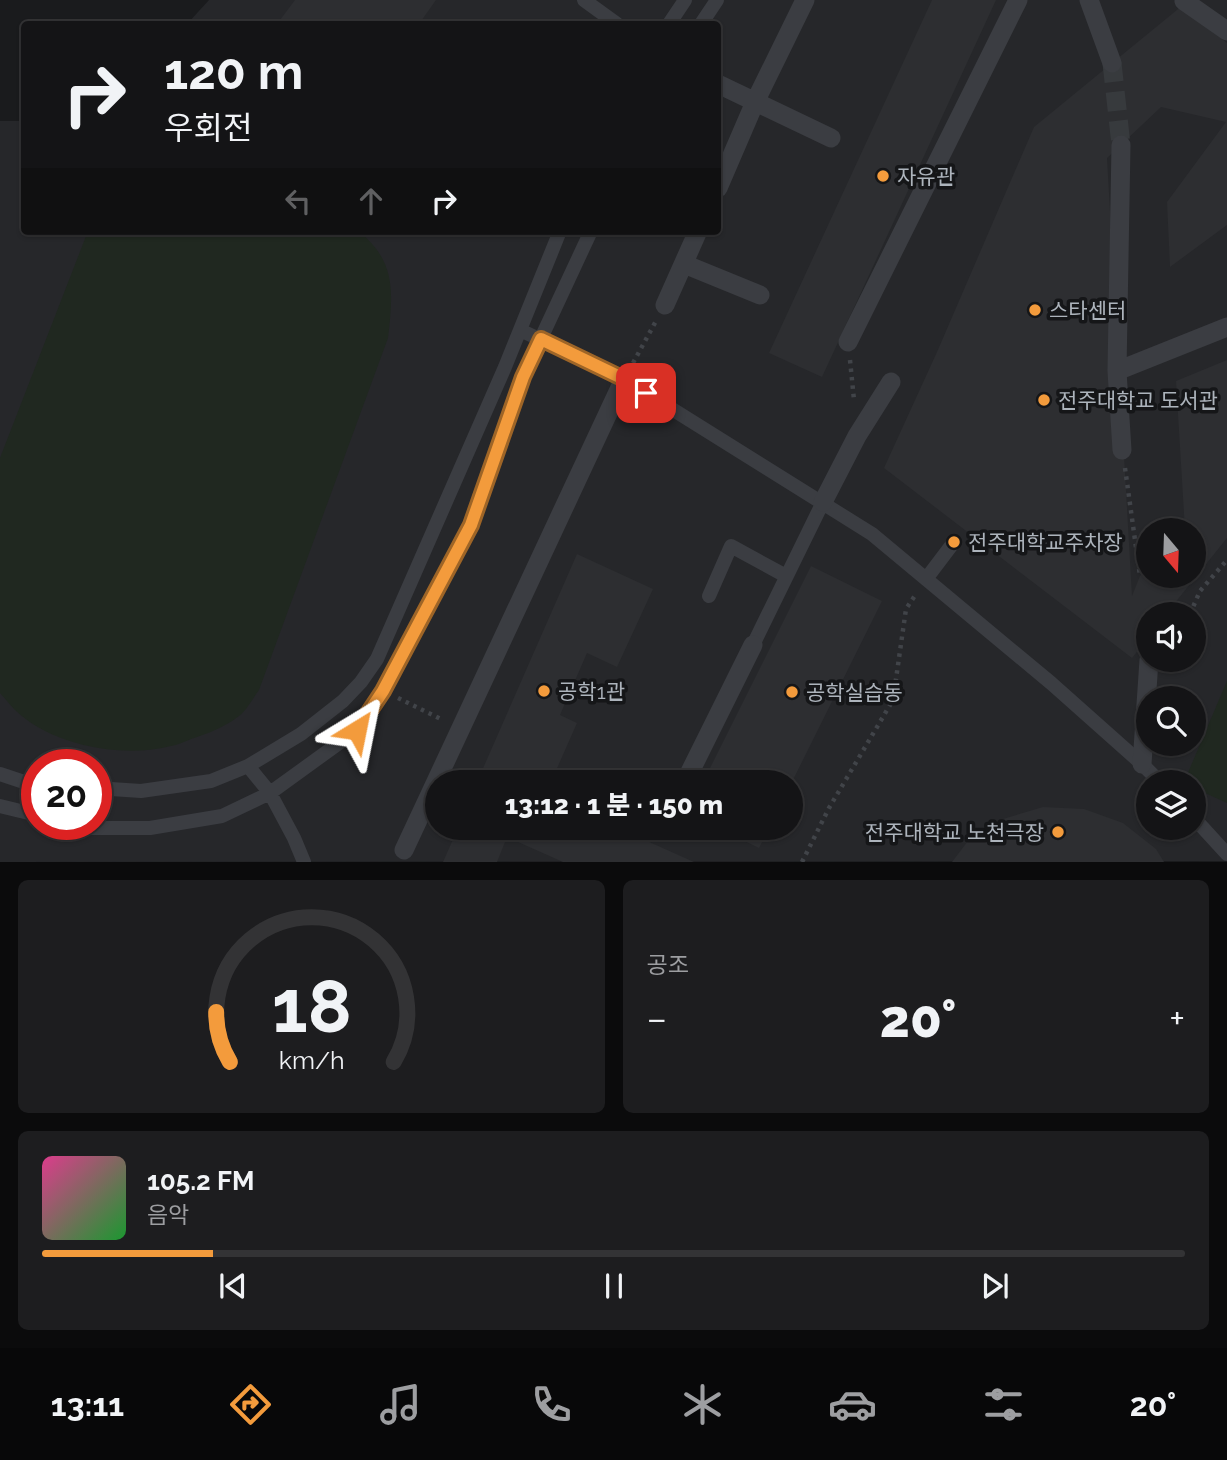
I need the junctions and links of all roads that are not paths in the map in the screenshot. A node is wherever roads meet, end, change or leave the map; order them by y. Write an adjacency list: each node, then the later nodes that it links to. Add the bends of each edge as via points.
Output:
1 (584, 0): 8 (lane)
2 (685, 0): 9 (lane)
3 (717, 0): 10 (lane)
4 (805, 0): 14 (street)
5 (1018, 0): 27 (street)
6 (1089, 0): 12 (street)
7 (1184, 1): 11 (street)
8 (613, 21)
9 (671, 21)
10 (703, 21)
11 (1227, 31)
12 (1112, 63)
13 (721, 85): 14 (street)
14 (755, 102): 15 (street); 17 (street)
15 (831, 138)
16 (1121, 145): 28 (street)
17 (721, 181)
18 (558, 235): 25 (lane)
19 (589, 235): 26 (lane)
20 (696, 235): 21 (street)
21 (684, 264): 22 (street); 23 (street)
22 (760, 295)
23 (665, 305)
24 (1227, 327): 28 (street)
25 (520, 330): 26 (lane); 40 (lane, via 377,659 343,701 301,734)
26 (541, 339): 29 (lane); 46 (lane, via 471,525 383,691 357,730)
27 (848, 342)
28 (1117, 371): 31 (street)
29 (624, 379): 32 (lane); 51 (street)
30 (891, 382): 32 (street)
31 (1122, 450)
32 (823, 502): 34 (lane); 35 (lane, via 872,534)
33 (954, 542): 35 (lane)
34 (786, 576): 36 (lane, via 731,546); 37 (lane)
35 (926, 579): 39 (lane)
36 (709, 596)
37 (753, 645): 41 (street)
38 (1148, 672): 39 (street)
39 (1142, 764): 42 (lane)
40 (248, 766): 45 (lane, via 211,781 141,791); 46 (lane)
41 (691, 770)
42 (1148, 770)
43 (0, 774): 44 (lane)
44 (21, 781)
45 (112, 789)
46 (270, 793): 49 (lane, via 222,816 150,828); 53 (lane)
47 (0, 806): 48 (lane)
48 (21, 811)
49 (112, 828)
50 (1206, 831): 52 (lane)
51 (404, 850)
52 (1227, 855)
53 (304, 862)

